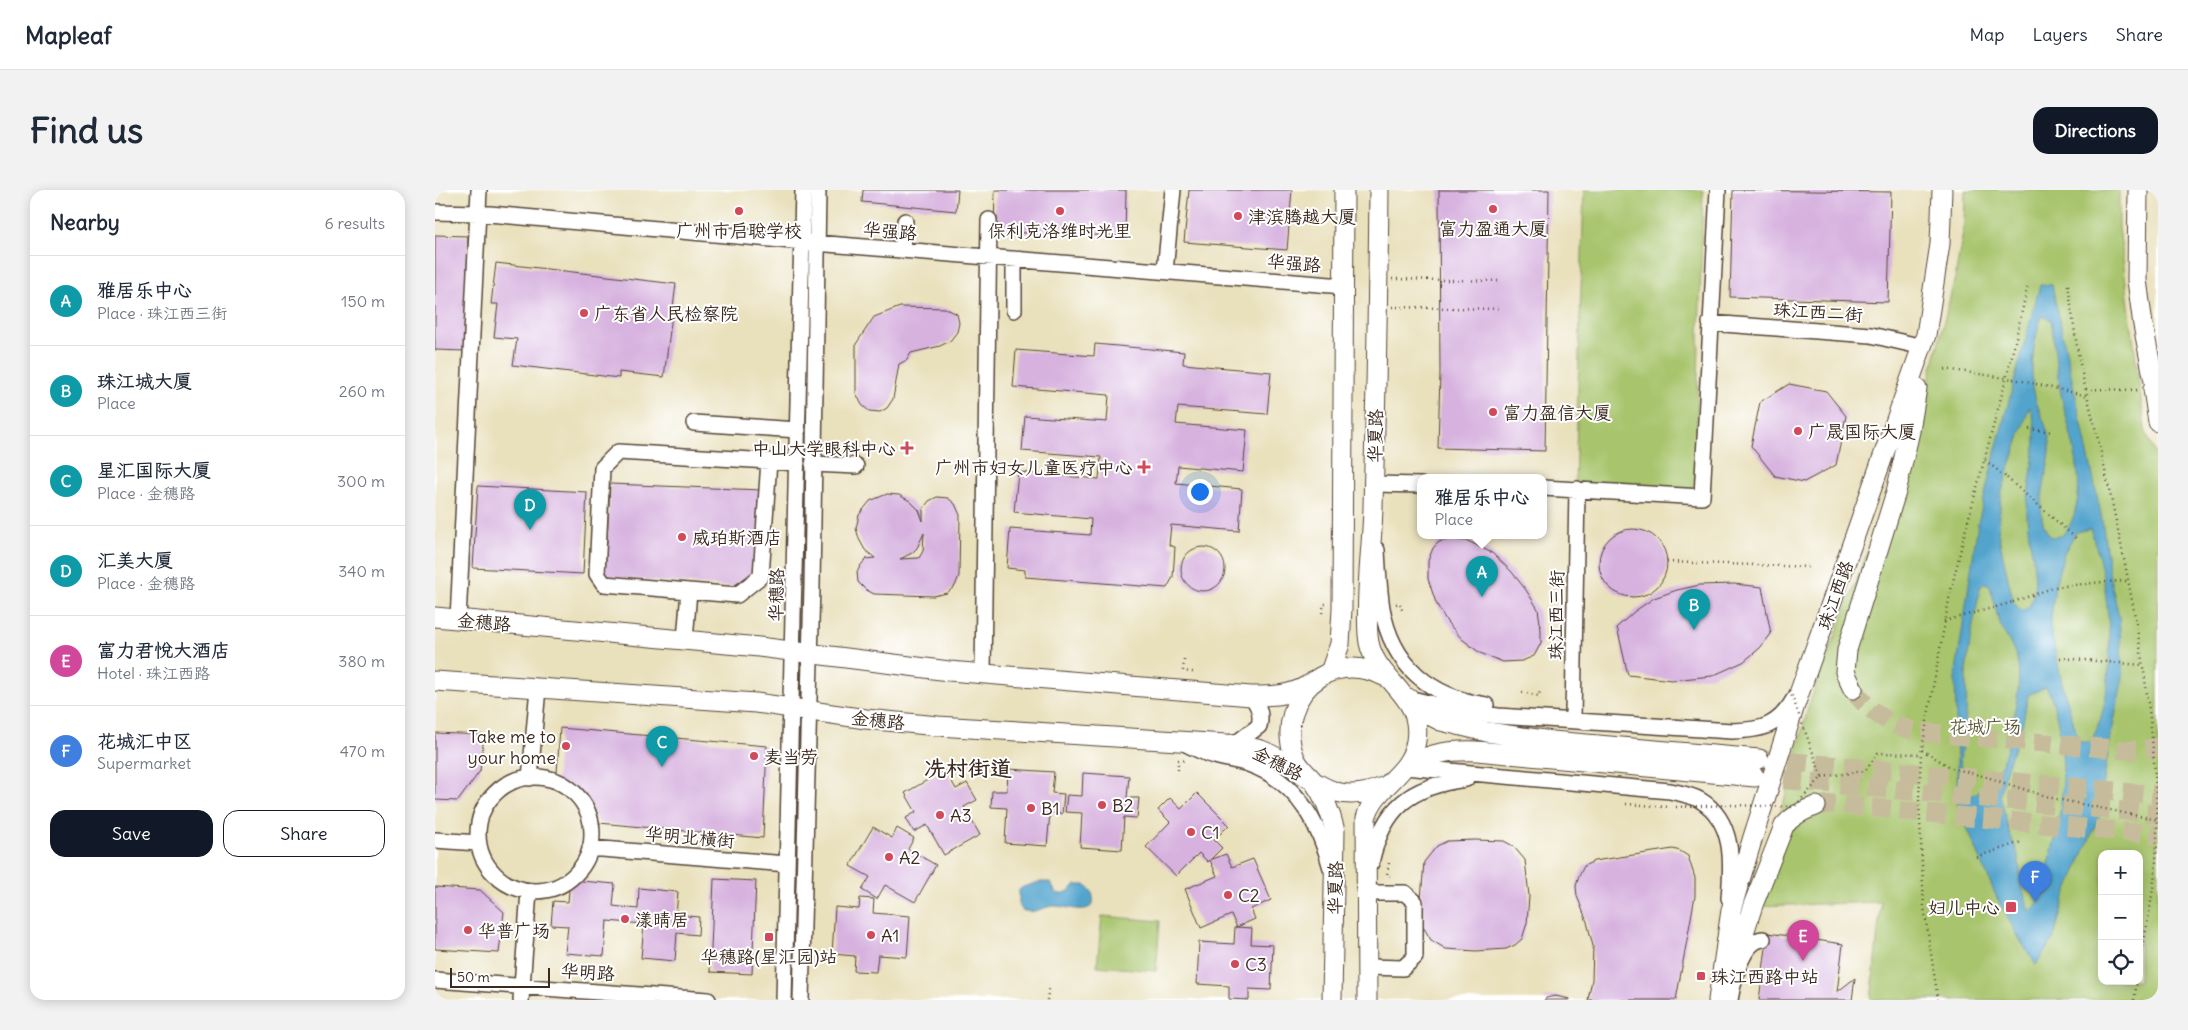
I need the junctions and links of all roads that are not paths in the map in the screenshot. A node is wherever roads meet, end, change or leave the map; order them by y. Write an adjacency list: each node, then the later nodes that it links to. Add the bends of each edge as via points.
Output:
1 (479, 190): 11 (street)
2 (803, 190): 14 (street, 华穗路)
3 (818, 190): 14 (street, 华穗路)
4 (1173, 190): 18 (street)
5 (1344, 190): 19 (main road, 华夏路)
6 (1379, 190): 32 (main road, 华夏路)
7 (1718, 190): 21 (street)
8 (1942, 190): 22 (main road, 珠江西路, via 1940,244)
9 (2138, 190): 23 (main road, via 2137,280)
10 (435, 212): 11 (street, 华强路)
11 (478, 213): 14 (street, 华强路); 42 (street)
12 (989, 220): 16 (street)
13 (905, 221): 15 (street)
14 (810, 243): 15 (street, 华强路); 27 (street, 华穗路); 30 (street, 华穗路)
15 (902, 250): 16 (street, 华强路)
16 (989, 257): 17 (street, 华强路); 46 (street)
17 (1014, 259): 18 (street, 华强路); 20 (street)
18 (1165, 271): 19 (street, 华强路)
19 (1343, 286): 39 (main road, 华夏路)
20 (1013, 310)
21 (1710, 323): 22 (street, 珠江西二街); 35 (street, via 1702,497)
22 (1925, 341): 51 (main road, 珠江西路); 52 (main road, via 1903,464 1847,650 1845,672)
23 (2154, 362): 24 (main road); 25 (main road)
24 (2158, 402)
25 (2158, 422)
26 (693, 423): 27 (street)
27 (798, 430): 29 (street, 华穗路)
28 (769, 461): 29 (street); 38 (street, via 761,576 737,595); 38 (street, via 617,452 603,468 597,574 604,584)
29 (797, 463): 44 (street, 华穗路)
30 (813, 464): 31 (street); 44 (street, 华穗路)
31 (856, 466)
32 (1374, 484): 33 (street); 36 (main road, 华夏路)
33 (1417, 485)
34 (1550, 488): 35 (street); 37 (street)
35 (1577, 490): 37 (street, 珠江西三街)
36 (1373, 508): 40 (main road, 华夏路); 56 (street, via 1382,608 1393,642 1413,672 1433,688 1461,700)
37 (1576, 512): 56 (street, 珠江西三街)
38 (689, 591): 43 (street)
39 (1333, 603): 40 (main road); 45 (main road, 华夏路, via 1340,644)
40 (1368, 605): 47 (main road, 华夏路, via 1369,644)
41 (435, 617): 42 (main road, 金穗路)
42 (458, 620): 43 (main road, 金穗路)
43 (685, 640): 44 (main road, 金穗路)
44 (802, 652): 46 (main road, 金穗路); 55 (street, 华穗路)
45 (1330, 672): 47 (main road, 华夏路, via 1351,667); 49 (main road, 华夏路)
46 (983, 674): 53 (main road, 金穗路)
47 (1386, 677): 54 (main road, 华夏路)
48 (435, 681): 50 (main road, 金穗路)
49 (1309, 686): 53 (main road, 金穗路, via 1280,695); 63 (main road, 华夏路, via 1301,694 1292,716 1290,737 1300,768)
50 (538, 688): 55 (main road, 金穗路); 62 (street)
51 (1796, 688): 57 (street, via 1789,708 1779,718 1767,727 1752,730 1699,730); 74 (main road, 珠江西路, via 1731,910)
52 (1853, 689)
53 (1251, 696): 59 (street, via 1259,707 1259,726 1239,741)
54 (1407, 697): 57 (street, via 1482,714); 60 (main road, 华夏路, via 1416,727 1412,755); 60 (main road, via 1419,710 1434,718 1487,732 1757,768 1454,750 1429,755)
55 (800, 708): 58 (main road, 金穗路, via 938,726); 69 (street, 华穗路); 80 (street, 华穗路)
56 (1573, 718): 57 (street)
57 (1594, 721)
58 (1178, 740): 59 (main road, 金穗路); 70 (street, via 1211,755 1264,771 1290,790 1313,819)
59 (1226, 744): 63 (main road, 金穗路, via 1262,751)
60 (1405, 767): 61 (street); 64 (main road, 华夏路)
61 (1504, 776): 71 (street, via 1435,784 1409,796 1392,810 1385,823 1373,851); 74 (street, via 1670,791 1699,800 1712,810 1726,833 1731,855)
62 (530, 778): 67 (street, via 518,779 500,788 487,802 479,820); 68 (street, via 555,780 571,789 583,803 591,820)
63 (1314, 782): 64 (main road, 华夏路, via 1344,794 1358,794); 70 (main road, 华夏路, via 1331,814 1335,831)
64 (1385, 786): 71 (main road, 华夏路, via 1369,807 1366,818)
65 (1817, 806): 84 (main road, via 1791,817 1784,826 1753,905)
66 (435, 840): 67 (street)
67 (479, 843): 72 (street, via 483,858 494,874 510,885)
68 (590, 848): 69 (street, 华明北橫街); 72 (street, via 578,871 564,883 547,890)
69 (787, 864): 79 (street, 华穗路)
70 (1335, 883): 81 (main road, 华夏路)
71 (1366, 887): 75 (main road, 华夏路); 75 (street, via 1405,893 1415,902 1415,957 1403,968)
72 (529, 891): 77 (street)
73 (1763, 939): 85 (street, via 1751,944 1743,957)
74 (1724, 956): 83 (main road, 珠江西路)
75 (1367, 967): 82 (main road, 华夏路)
76 (435, 980): 77 (street, 华明路)
77 (522, 993): 78 (street, 华明路)
78 (708, 1000)
79 (784, 1000)
80 (801, 1000)
81 (1332, 1000)
82 (1367, 1000)
83 (1718, 1000)
84 (1722, 1000)
85 (1730, 1000)

